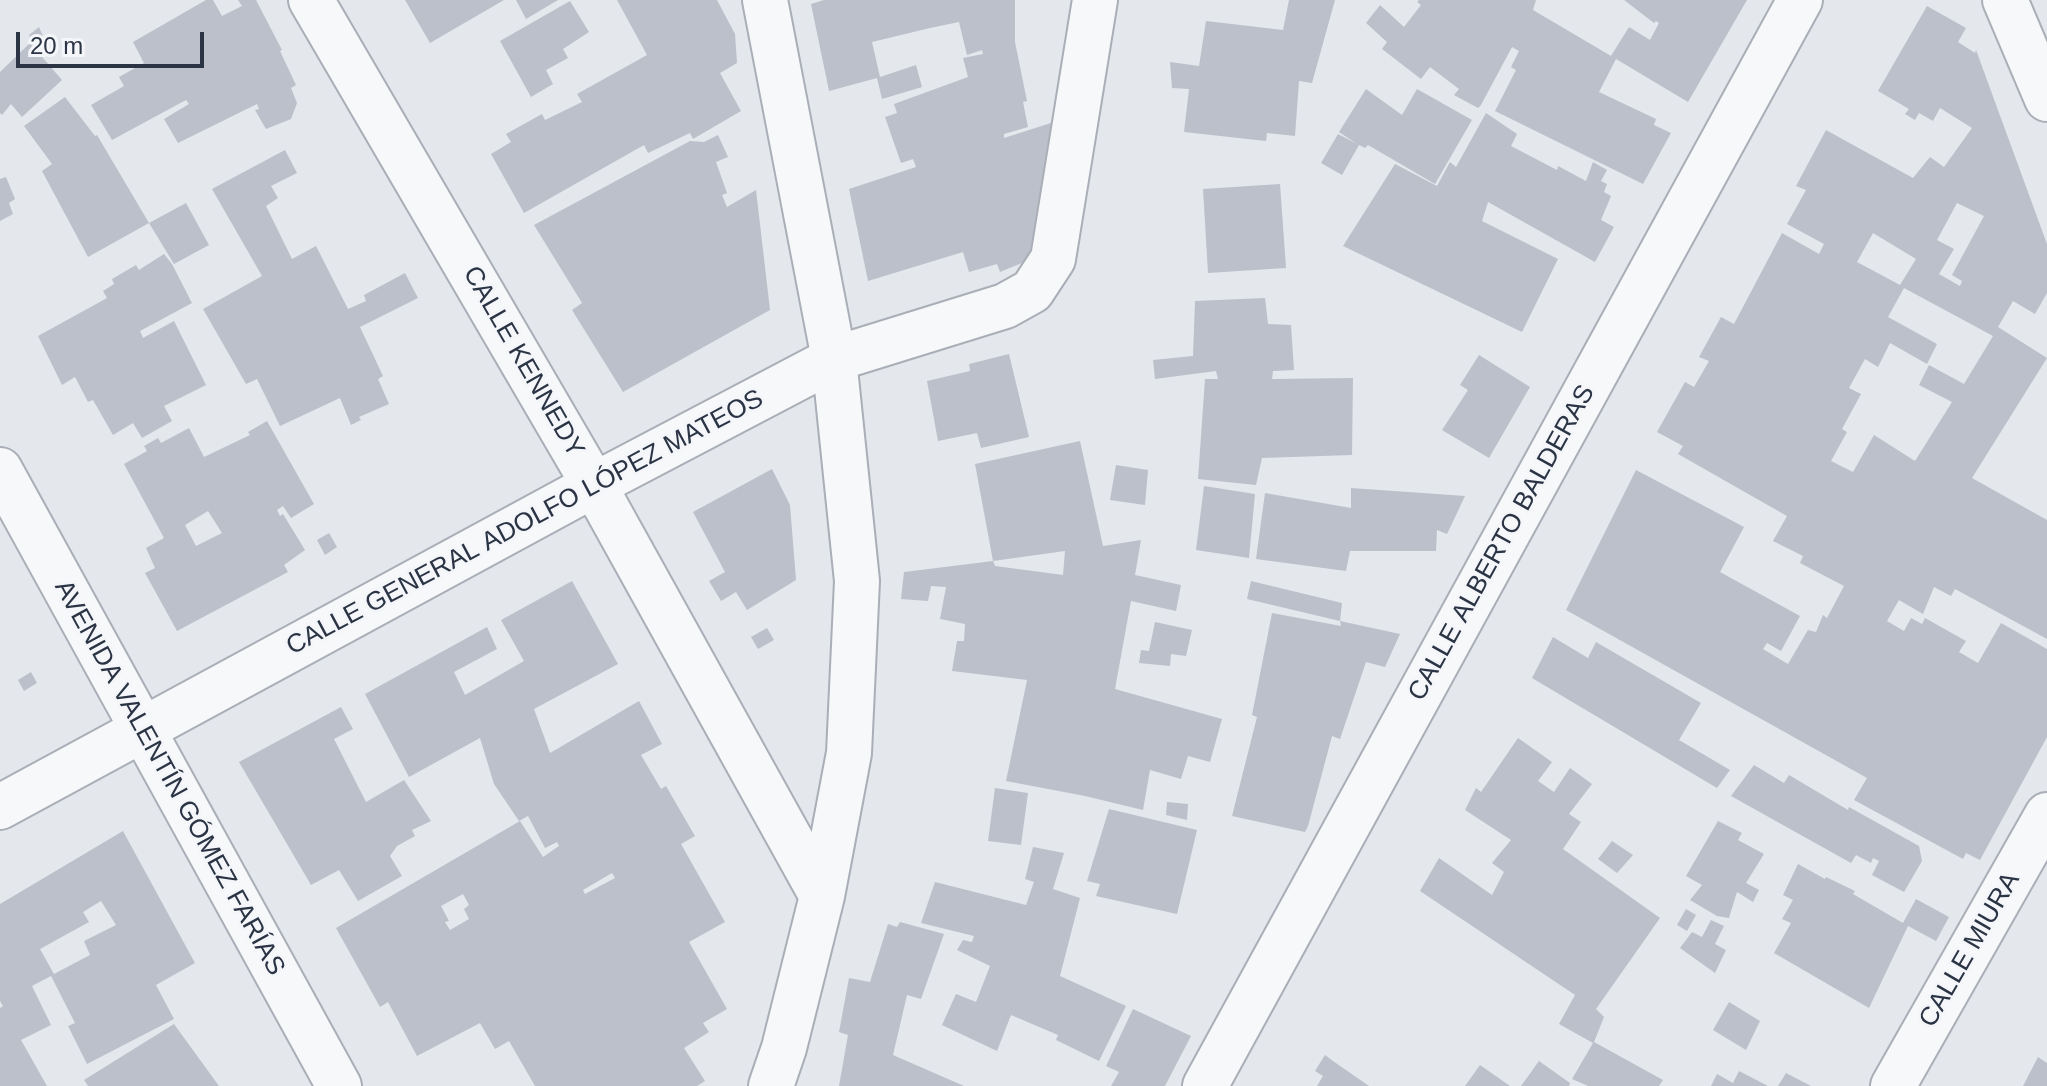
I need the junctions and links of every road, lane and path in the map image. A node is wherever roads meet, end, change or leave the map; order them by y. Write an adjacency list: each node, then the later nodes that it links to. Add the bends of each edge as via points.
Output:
1 (311, 0): 9 (street, CALLE KENNEDY)
2 (765, 0): 7 (street)
3 (1095, 0): 7 (street, CALLE GENERAL ADOLFO LÓPEZ MATEOS, via 1053,259 1032,291 1005,306)
4 (1800, 0): 16 (street, CALLE ALBERTO BALDERAS)
5 (2005, 0): 6 (street)
6 (2047, 99)
7 (834, 359): 9 (street, CALLE GENERAL ADOLFO LÓPEZ MATEOS); 13 (street, via 857,581 849,753)
8 (0, 470): 10 (street, AVENIDA VALENTÍN GÓMEZ FARÍAS)
9 (594, 485): 10 (street, CALLE GENERAL ADOLFO LÓPEZ MATEOS); 13 (street, CALLE KENNEDY)
10 (142, 728): 11 (street, CALLE GENERAL ADOLFO LÓPEZ MATEOS); 14 (street, AVENIDA VALENTÍN GÓMEZ FARÍAS)
11 (0, 807)
12 (2047, 815): 17 (street, CALLE MIURA)
13 (822, 896): 15 (street)
14 (339, 1086)
15 (771, 1086)
16 (1205, 1086)
17 (1893, 1086)

